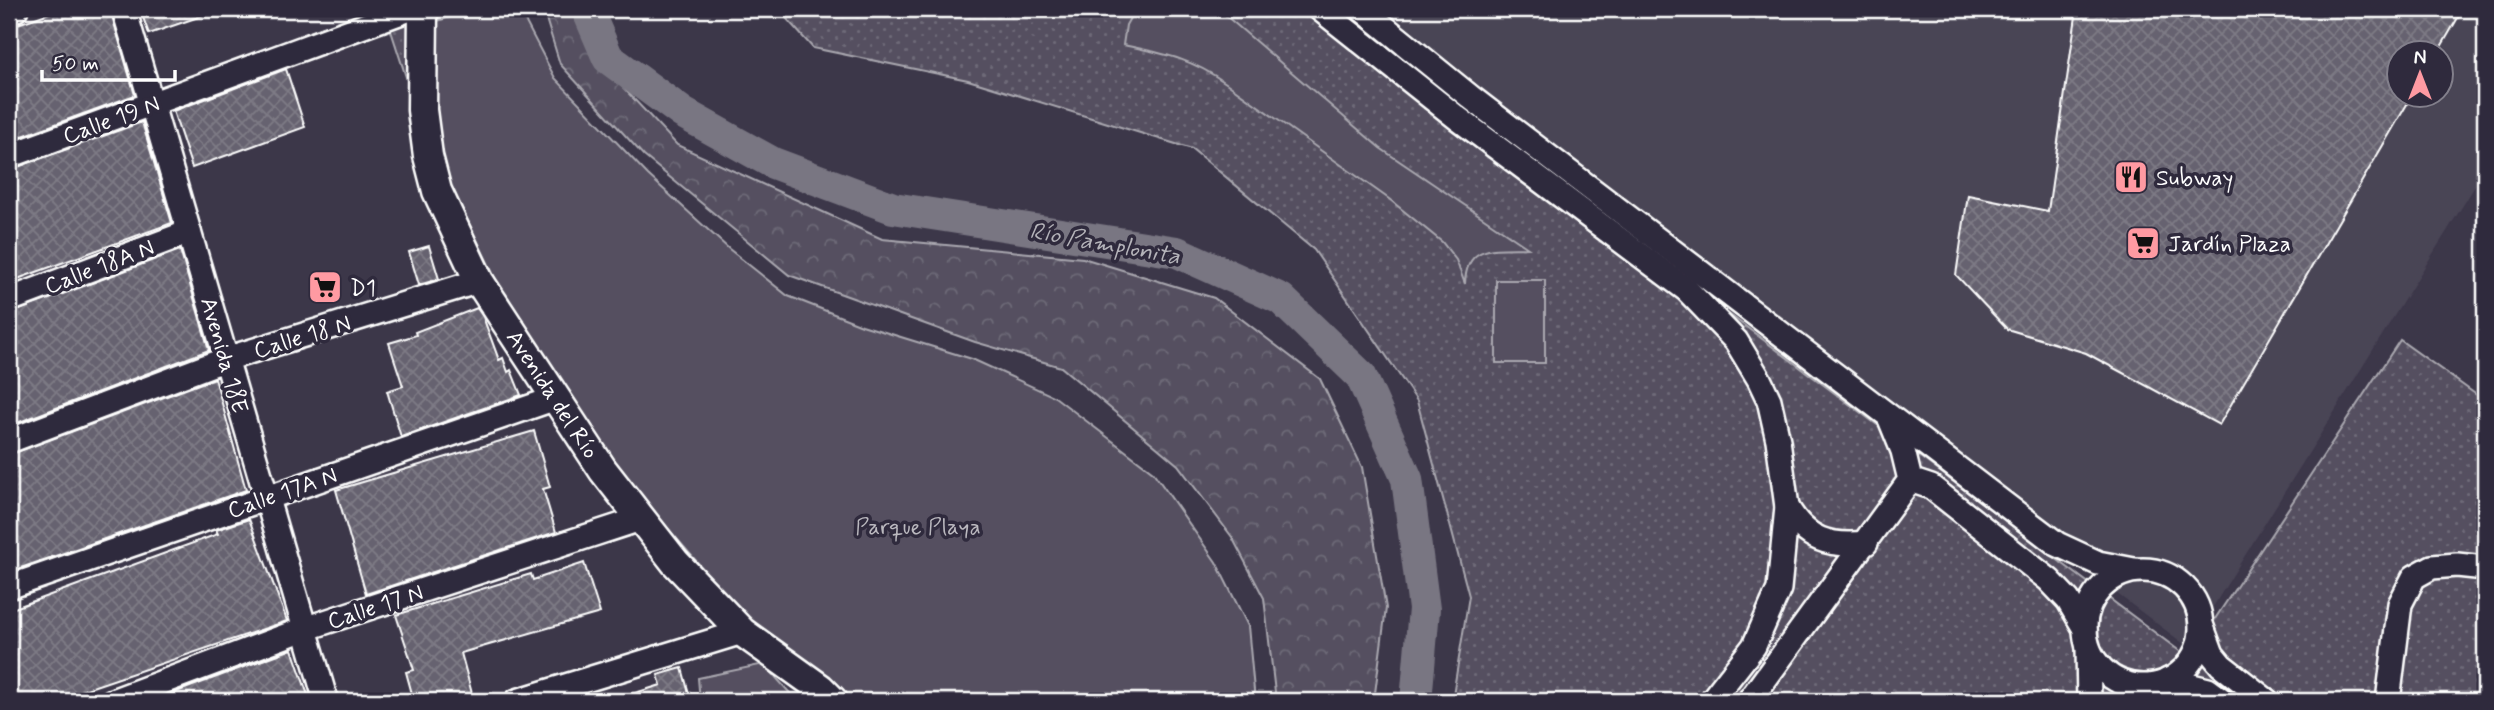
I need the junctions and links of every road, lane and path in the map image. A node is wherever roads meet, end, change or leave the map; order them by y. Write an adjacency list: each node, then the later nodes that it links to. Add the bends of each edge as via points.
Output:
1 (16, 9): 7 (street)
2 (124, 9): 11 (street, Avenida 18E)
3 (410, 9): 11 (street, Calle 19 N)
4 (424, 9): 15 (main road, Avenida del Río, via 422,110 428,156 437,191)
5 (1320, 9): 9 (street)
6 (1362, 9): 8 (street)
7 (9, 11)
8 (1433, 65): 9 (street, via 1428,77); 10 (street)
9 (1414, 83): 12 (street)
10 (1473, 99): 12 (street, via 1466,97 1455,104); 19 (street)
11 (151, 104): 13 (street, Calle 19 N); 14 (street, Avenida 18E)
12 (1457, 117): 23 (street, via 1687,290 1736,341 1769,400)
13 (9, 156)
14 (189, 232): 16 (street, Calle 18A N); 17 (street, Avenida 18E)
15 (480, 281): 17 (street, Calle 18 N); 18 (main road, Avenida del Río)
16 (9, 300)
17 (226, 359): 20 (street, Calle 18 N); 22 (street, Avenida 18E)
18 (556, 398): 22 (street, Calle 17A N); 24 (main road, Avenida del Río)
19 (1891, 419): 21 (street); 27 (street, via 2057,544 2098,563)
20 (9, 441)
21 (1910, 480): 25 (street); 32 (street, via 1931,487 2049,580 2068,600)
22 (266, 497): 28 (street, Calle 17A N); 30 (street, Avenida 18E)
23 (1787, 507): 25 (street, via 1800,526 1818,539 1842,546); 39 (street, via 1779,589 1754,646)
24 (640, 519): 30 (street, Calle 17 N); 31 (main road, Avenida del Río)
25 (1866, 543): 40 (street)
26 (2485, 568): 45 (street, via 2432,567 2414,577 2400,604)
27 (2134, 570): 29 (street, via 2151,570 2176,580 2195,600); 32 (street, via 2118,575 2099,590 2087,612)
28 (9, 587)
29 (2202, 627): 33 (street, via 2193,658); 44 (street, via 2221,665)
30 (304, 629): 35 (street, Calle 17 N); 36 (street, Avenida 18E)
31 (741, 632): 37 (street); 38 (main road, Avenida del Río)
32 (2086, 637): 34 (street, via 2092,656 2109,674); 41 (street)
33 (2168, 680): 34 (street); 43 (street, via 2208,690)
34 (2143, 686): 42 (street)
35 (112, 701)
36 (326, 701)
37 (517, 701)
38 (833, 701)
39 (1712, 701)
40 (1749, 701)
41 (2089, 701)
42 (2126, 701)
43 (2223, 701)
44 (2267, 701)
45 (2388, 701)

